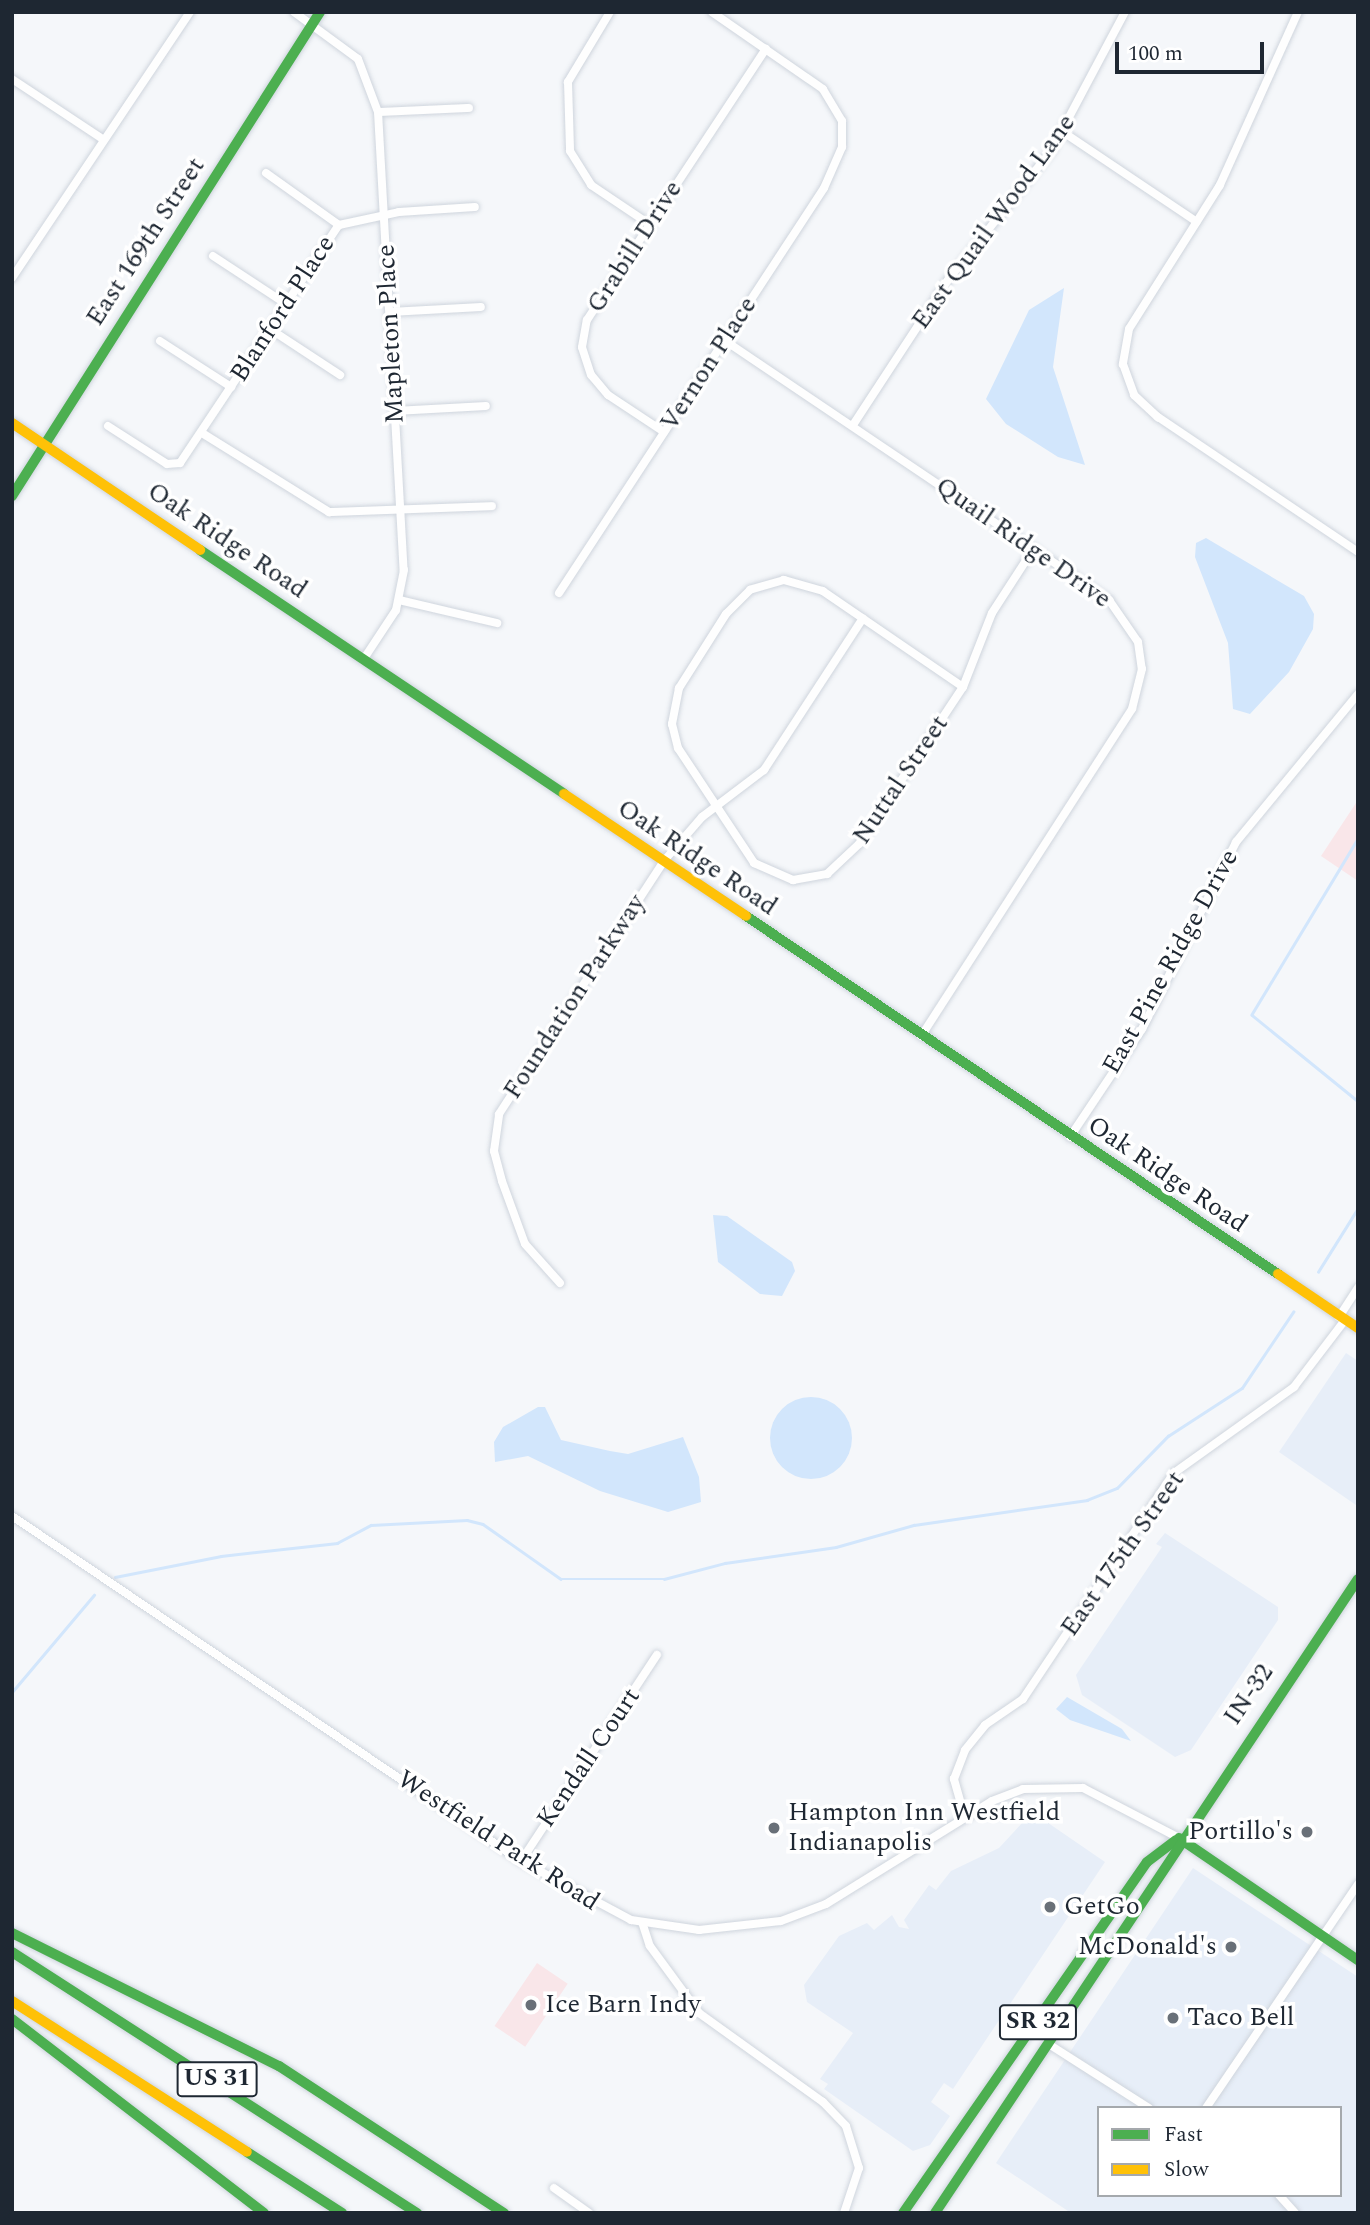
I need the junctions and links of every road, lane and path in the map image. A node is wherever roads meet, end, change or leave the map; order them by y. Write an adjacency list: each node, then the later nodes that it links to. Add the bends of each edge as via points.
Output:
1 (190, 12): 14 (street)
2 (294, 12): 8 (street, Mapleton Place)
3 (320, 12): 8 (main road, East 169th Street)
4 (610, 12): 19 (street, via 568,82 570,151 591,185)
5 (712, 12): 9 (street)
6 (1125, 12): 13 (street, East Quail Wood Lane)
7 (1298, 12): 18 (street, via 1232,163)
8 (312, 24): 12 (street, Mapleton Place, via 358,59); 38 (main road, East 169th Street)
9 (766, 49): 19 (street, Grabill Drive); 27 (street, Vernon Place, via 823,89 843,130 833,172)
10 (12, 79): 14 (street)
11 (469, 108): 12 (street)
12 (378, 112): 17 (street, Mapleton Place)
13 (1063, 132): 18 (street); 34 (street, East Quail Wood Lane, via 948,280)
14 (104, 140): 22 (street)
15 (266, 173): 20 (street)
16 (475, 207): 17 (street, Blanford Place)
17 (384, 214): 20 (street, Blanford Place); 25 (street, Mapleton Place)
18 (1197, 222): 43 (street, via 1129,329 1124,346 1127,381 1158,417)
19 (649, 224): 36 (street, Grabill Drive, via 590,314 582,347 600,388)
20 (339, 225): 23 (street, Blanford Place)
21 (212, 256): 23 (street)
22 (12, 278)
23 (286, 304): 26 (street, Blanford Place)
24 (481, 307): 25 (street)
25 (390, 312): 32 (street, Mapleton Place)
26 (270, 329): 29 (street); 30 (street, Blanford Place)
27 (724, 340): 34 (street, Quail Ridge Drive); 36 (street, Vernon Place)
28 (160, 341): 30 (street)
29 (340, 375)
30 (231, 387): 37 (street, Blanford Place)
31 (486, 406): 32 (street)
32 (395, 411): 41 (street, Mapleton Place)
33 (12, 423): 38 (main road, Oak Ridge Road)
34 (853, 425): 42 (street, Quail Ridge Drive)
35 (108, 426): 37 (street, Blanford Place, via 171,465 184,460)
36 (664, 432): 44 (street, Vernon Place)
37 (202, 433): 41 (street, via 321,509)
38 (44, 444): 39 (main road, East 169th Street); 48 (main road, Oak Ridge Road)
39 (12, 496)
40 (492, 506): 41 (street)
41 (401, 511): 45 (street, Mapleton Place)
42 (1034, 548): 49 (street, Nuttal Street, via 988,620); 53 (street, Quail Ridge Drive, via 1109,600 1127,620 1140,654 1138,695)
43 (1358, 552)
44 (559, 593)
45 (400, 600): 47 (street); 48 (street)
46 (863, 618): 49 (street, Nuttal Street); 51 (street, Foundation Parkway, via 770,763); 51 (street, Nuttal Street, via 823,592 791,580 755,587 732,607 682,682 672,715 678,748)
47 (497, 623)
48 (363, 660): 52 (main road, Oak Ridge Road)
49 (963, 687): 51 (street, Nuttal Street, via 859,844 827,874 802,880 771,875 746,855)
50 (1358, 694): 54 (street, East Pine Ridge Drive, via 1236,842 1142,1029)
51 (715, 807): 52 (street, Foundation Parkway)
52 (663, 862): 53 (main road, Oak Ridge Road); 55 (street, Foundation Parkway, via 499,1114 494,1151 502,1181 525,1244)
53 (921, 1036): 54 (main road, Oak Ridge Road)
54 (1070, 1137): 57 (main road, Oak Ridge Road)
55 (560, 1283)
56 (1358, 1288): 57 (street, East 175th Street)
57 (1342, 1319): 58 (main road, Oak Ridge Road); 62 (street, East 175th Street, via 1294,1387 1174,1474 1023,1699 985,1725 965,1749 954,1779)
58 (1358, 1328)
59 (12, 1516): 64 (street, Westfield Park Road, via 95,1577)
60 (1358, 1578): 63 (main road, IN-32 / SR 32)
61 (657, 1655): 64 (street, Kendall Court)
62 (965, 1818): 63 (street, Westfield Park Road, via 1023,1789 1074,1787 1115,1801); 66 (street, Westfield Park Road, via 826,1904 781,1921 719,1930)
63 (1180, 1838): 68 (main road); 73 (main road, SR 32); 84 (main road, SR 32, via 1147,1862)
64 (522, 1861): 66 (street, Westfield Park Road, via 572,1894)
65 (1358, 1884): 68 (street)
66 (642, 1923): 83 (street, via 650,1946 699,2012 824,2102 846,2126 859,2168)
67 (12, 1933): 81 (main road, via 279,2066)
68 (1321, 1935): 70 (main road); 75 (street)
69 (12, 1952): 80 (main road, US 31)
70 (1358, 1960)
71 (12, 2001): 79 (main road, US 31)
72 (12, 2019): 78 (main road, via 95,2077)
73 (1047, 2043): 74 (street); 85 (main road, SR 32)
74 (1146, 2106)
75 (1207, 2106)
76 (554, 2188): 82 (street)
77 (1281, 2197): 86 (street)
78 (264, 2213)
79 (342, 2213)
80 (417, 2213)
81 (504, 2213)
82 (589, 2213)
83 (844, 2213)
84 (903, 2213)
85 (934, 2213)
86 (1295, 2213)

